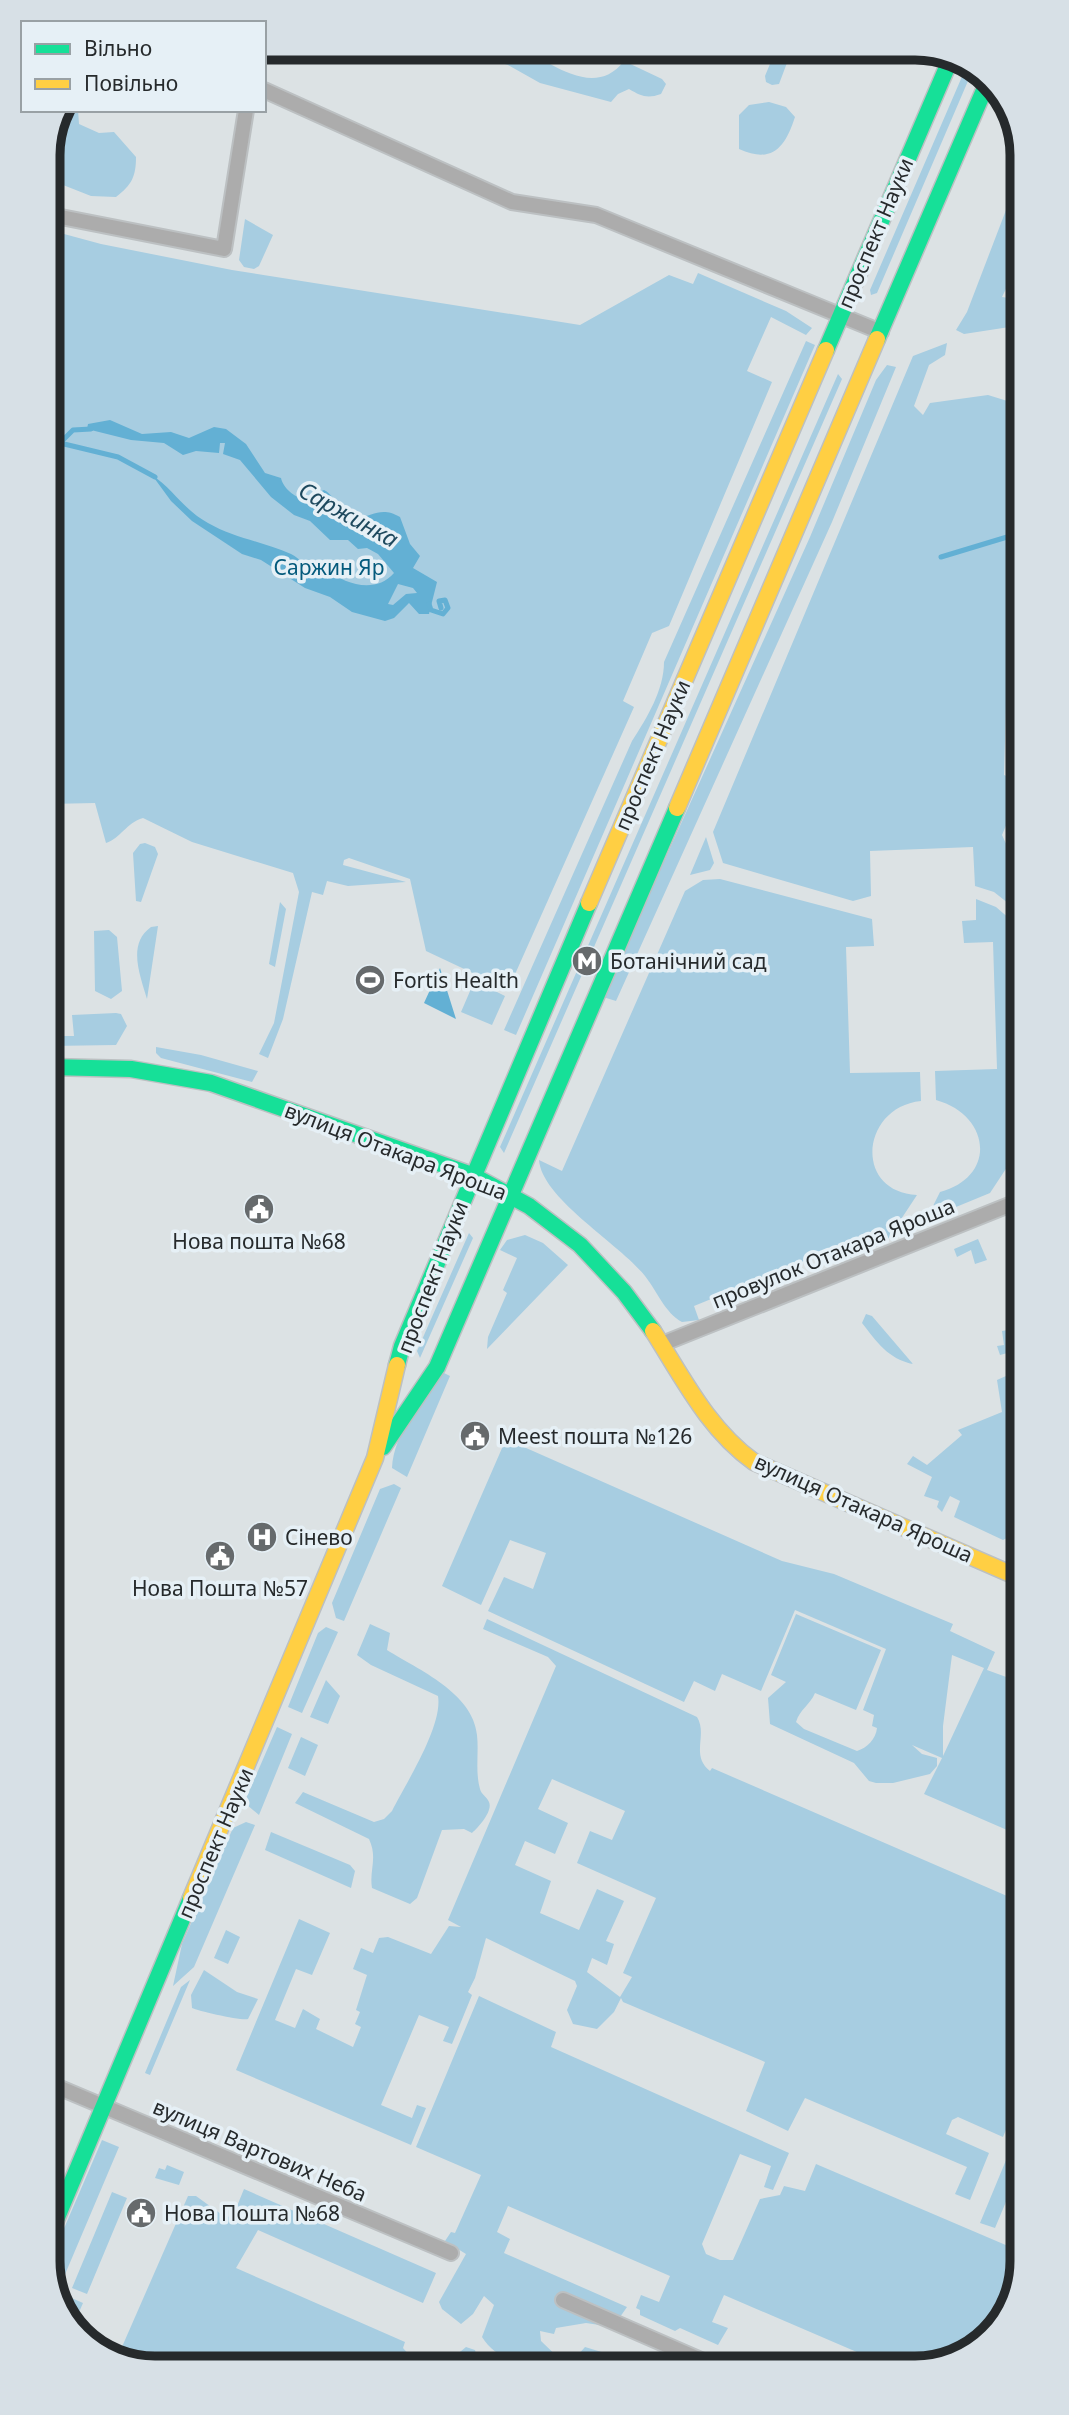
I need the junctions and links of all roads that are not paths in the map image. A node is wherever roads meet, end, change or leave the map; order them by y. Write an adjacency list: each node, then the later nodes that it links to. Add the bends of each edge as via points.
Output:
1 (948, 66): 6 (main road, проспект Науки)
2 (984, 90): 7 (main road, проспект Науки)
3 (266, 91): 6 (street, via 512,202 596,215)
4 (246, 112): 5 (street, via 224,249)
5 (60, 217)
6 (841, 315): 7 (street); 9 (main road, проспект Науки)
7 (881, 332): 10 (main road, проспект Науки)
8 (60, 1067): 9 (main road, вулиця Отакара Яроша, via 119,1067 211,1083)
9 (471, 1175): 10 (main road, вулиця Отакара Яроша); 13 (main road, проспект Науки, via 402,1346)
10 (511, 1193): 12 (main road, вулиця Отакара Яроша, via 555,1223 616,1279); 13 (main road, проспект Науки, via 437,1367)
11 (1010, 1204): 12 (street, провулок Отакара Яроша)
12 (662, 1344): 14 (main road, вулиця Отакара Яроша, via 690,1394 733,1445 750,1458)
13 (375, 1458): 16 (main road, проспект Науки)
14 (1010, 1574)
15 (60, 2088): 16 (street, вулиця Вартових Неба)
16 (104, 2107): 17 (main road, проспект Науки); 18 (street, вулиця Вартових Неба)
17 (60, 2211)
18 (451, 2253)
19 (563, 2300): 20 (street)
20 (691, 2356)

